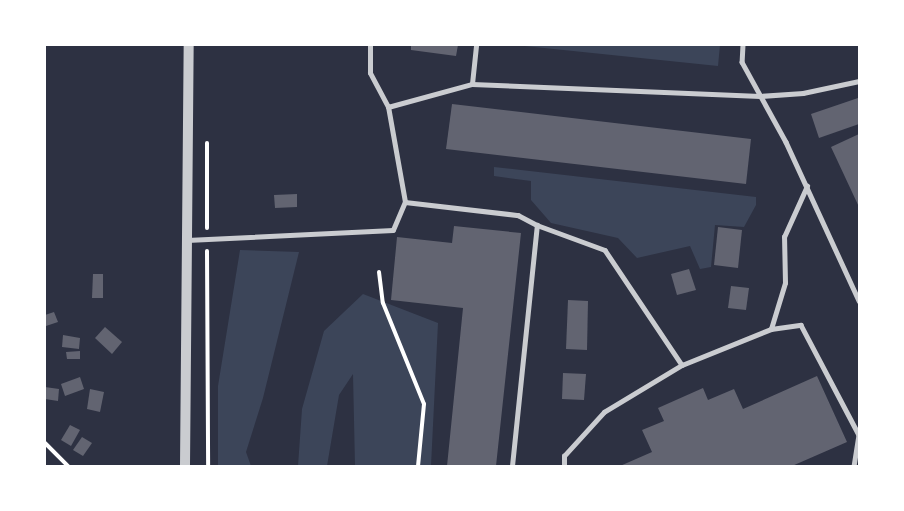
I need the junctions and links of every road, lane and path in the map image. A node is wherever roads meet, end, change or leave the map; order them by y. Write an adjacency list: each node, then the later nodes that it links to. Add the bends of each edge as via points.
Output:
1 (189, 45): 14 (street)
2 (370, 45): 8 (lane, via 370,73)
3 (476, 45): 6 (lane)
4 (743, 45): 7 (lane, via 742,62)
5 (859, 81): 7 (lane, via 803,93)
6 (472, 84): 7 (lane); 8 (lane)
7 (760, 96): 10 (lane)
8 (388, 107): 11 (lane)
9 (207, 136): 13 (path)
10 (807, 186): 16 (lane); 17 (lane, via 784,237 785,283)
11 (405, 202): 12 (lane, via 518,215); 13 (lane, via 393,230)
12 (537, 225): 18 (lane, via 605,250); 24 (lane)
13 (207, 239): 14 (lane); 22 (path)
14 (187, 240): 21 (street)
15 (379, 272): 23 (path, via 383,303 424,404)
16 (859, 301)
17 (771, 329): 18 (lane); 26 (lane, via 801,325 859,435)
18 (682, 366): 25 (lane, via 604,412 564,456)
19 (45, 443): 20 (path)
20 (68, 466)
21 (185, 466)
22 (208, 466)
23 (418, 466)
24 (512, 466)
25 (564, 466)
26 (855, 466)

